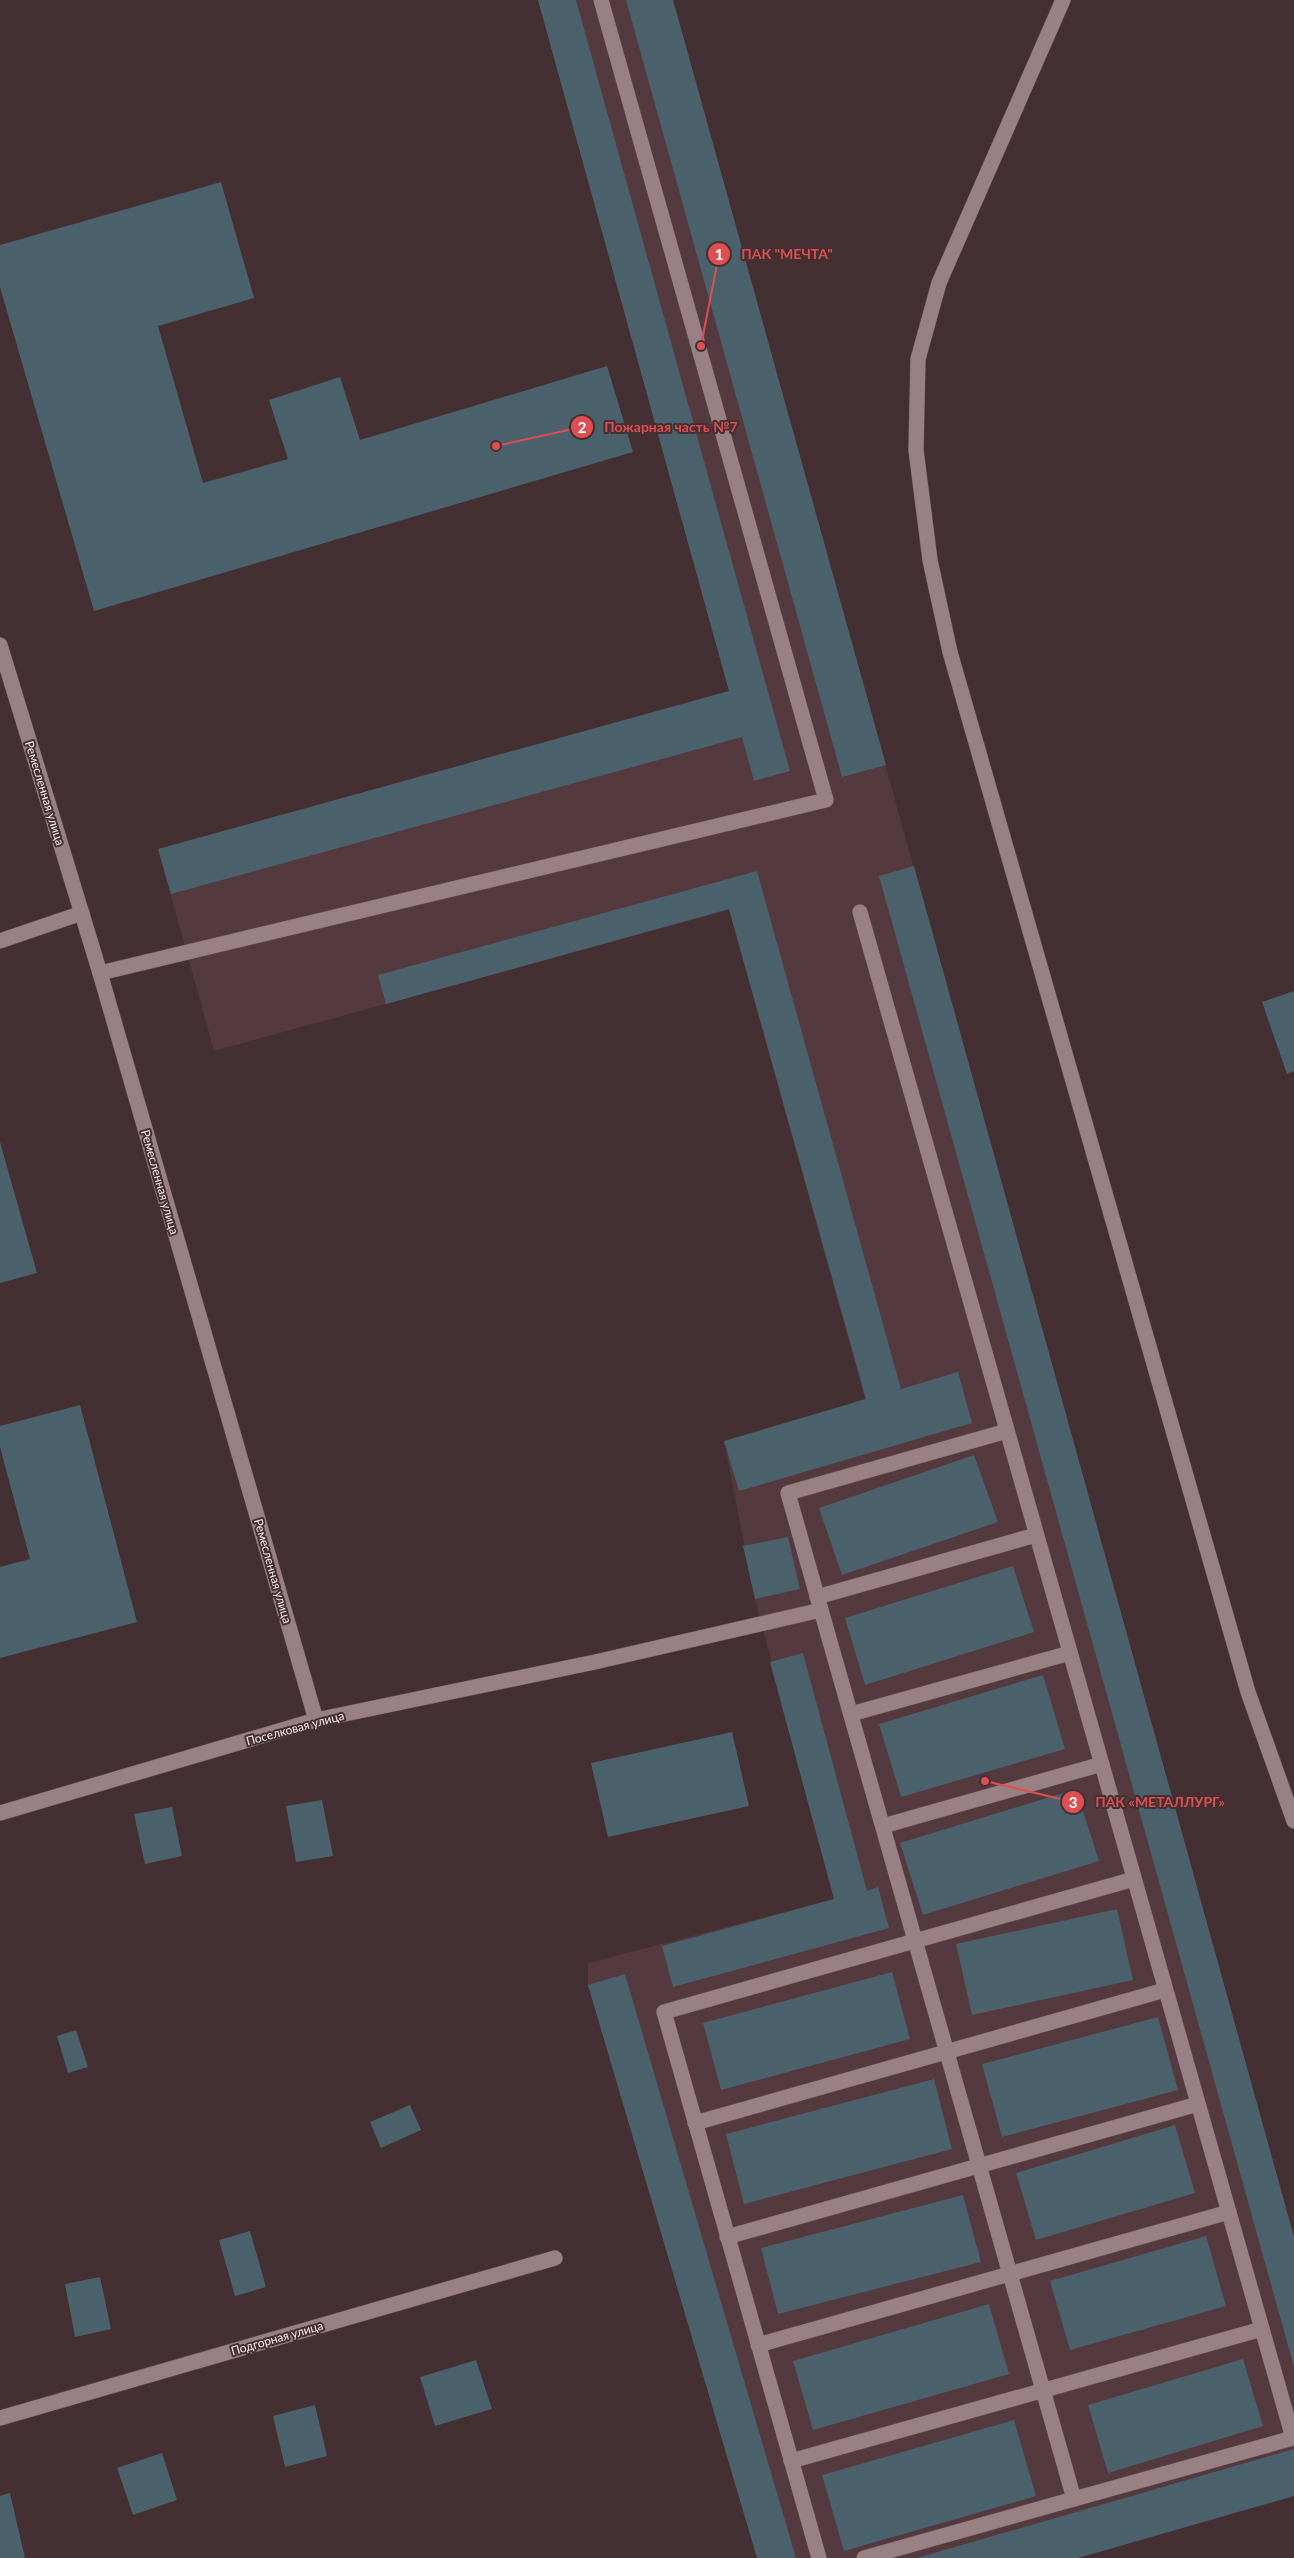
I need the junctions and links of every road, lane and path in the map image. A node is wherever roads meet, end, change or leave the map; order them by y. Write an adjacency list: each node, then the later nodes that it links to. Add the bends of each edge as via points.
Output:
1 (601, 0): 7 (street, via 826,800)
2 (1064, 0): 16 (street, via 940,283 918,359 917,459 930,560 950,652 1248,1692)
3 (0, 645): 5 (street, Ремесленная улица)
4 (860, 912): 8 (street)
5 (82, 913): 6 (street); 7 (street, Ремесленная улица)
6 (0, 940)
7 (100, 973): 13 (street, Ремесленная улица)
8 (1007, 1431): 9 (street); 10 (street, via 788,1493)
9 (1036, 1535): 10 (street, Поселковая улица); 11 (street)
10 (819, 1603): 12 (street); 13 (street, Поселковая улица, via 595,1662)
11 (1070, 1653): 12 (street); 14 (street)
12 (851, 1714): 17 (street)
13 (316, 1720): 15 (street, Поселковая улица)
14 (1102, 1764): 17 (street); 18 (street)
15 (0, 1813)
16 (1294, 1821)
17 (883, 1826): 19 (street)
18 (1134, 1879): 19 (street); 20 (street)
19 (915, 1941): 21 (street); 23 (street, via 664,2012)
20 (1166, 1990): 21 (street); 22 (street)
21 (947, 2052): 23 (street); 24 (street)
22 (1198, 2104): 24 (street); 25 (street)
23 (695, 2123): 26 (street)
24 (979, 2166): 26 (street); 28 (street)
25 (1229, 2212): 28 (street); 29 (street)
26 (727, 2237): 30 (street)
27 (555, 2258): 32 (street, Подгорная улица)
28 (1010, 2274): 30 (street); 31 (street)
29 (1262, 2329): 31 (street); 34 (street, via 1292,2438)
30 (758, 2345): 33 (street)
31 (1043, 2390): 33 (street); 34 (street)
32 (0, 2418)
33 (791, 2461): 35 (street)
34 (1074, 2499): 36 (street)
35 (819, 2558)
36 (864, 2558)

